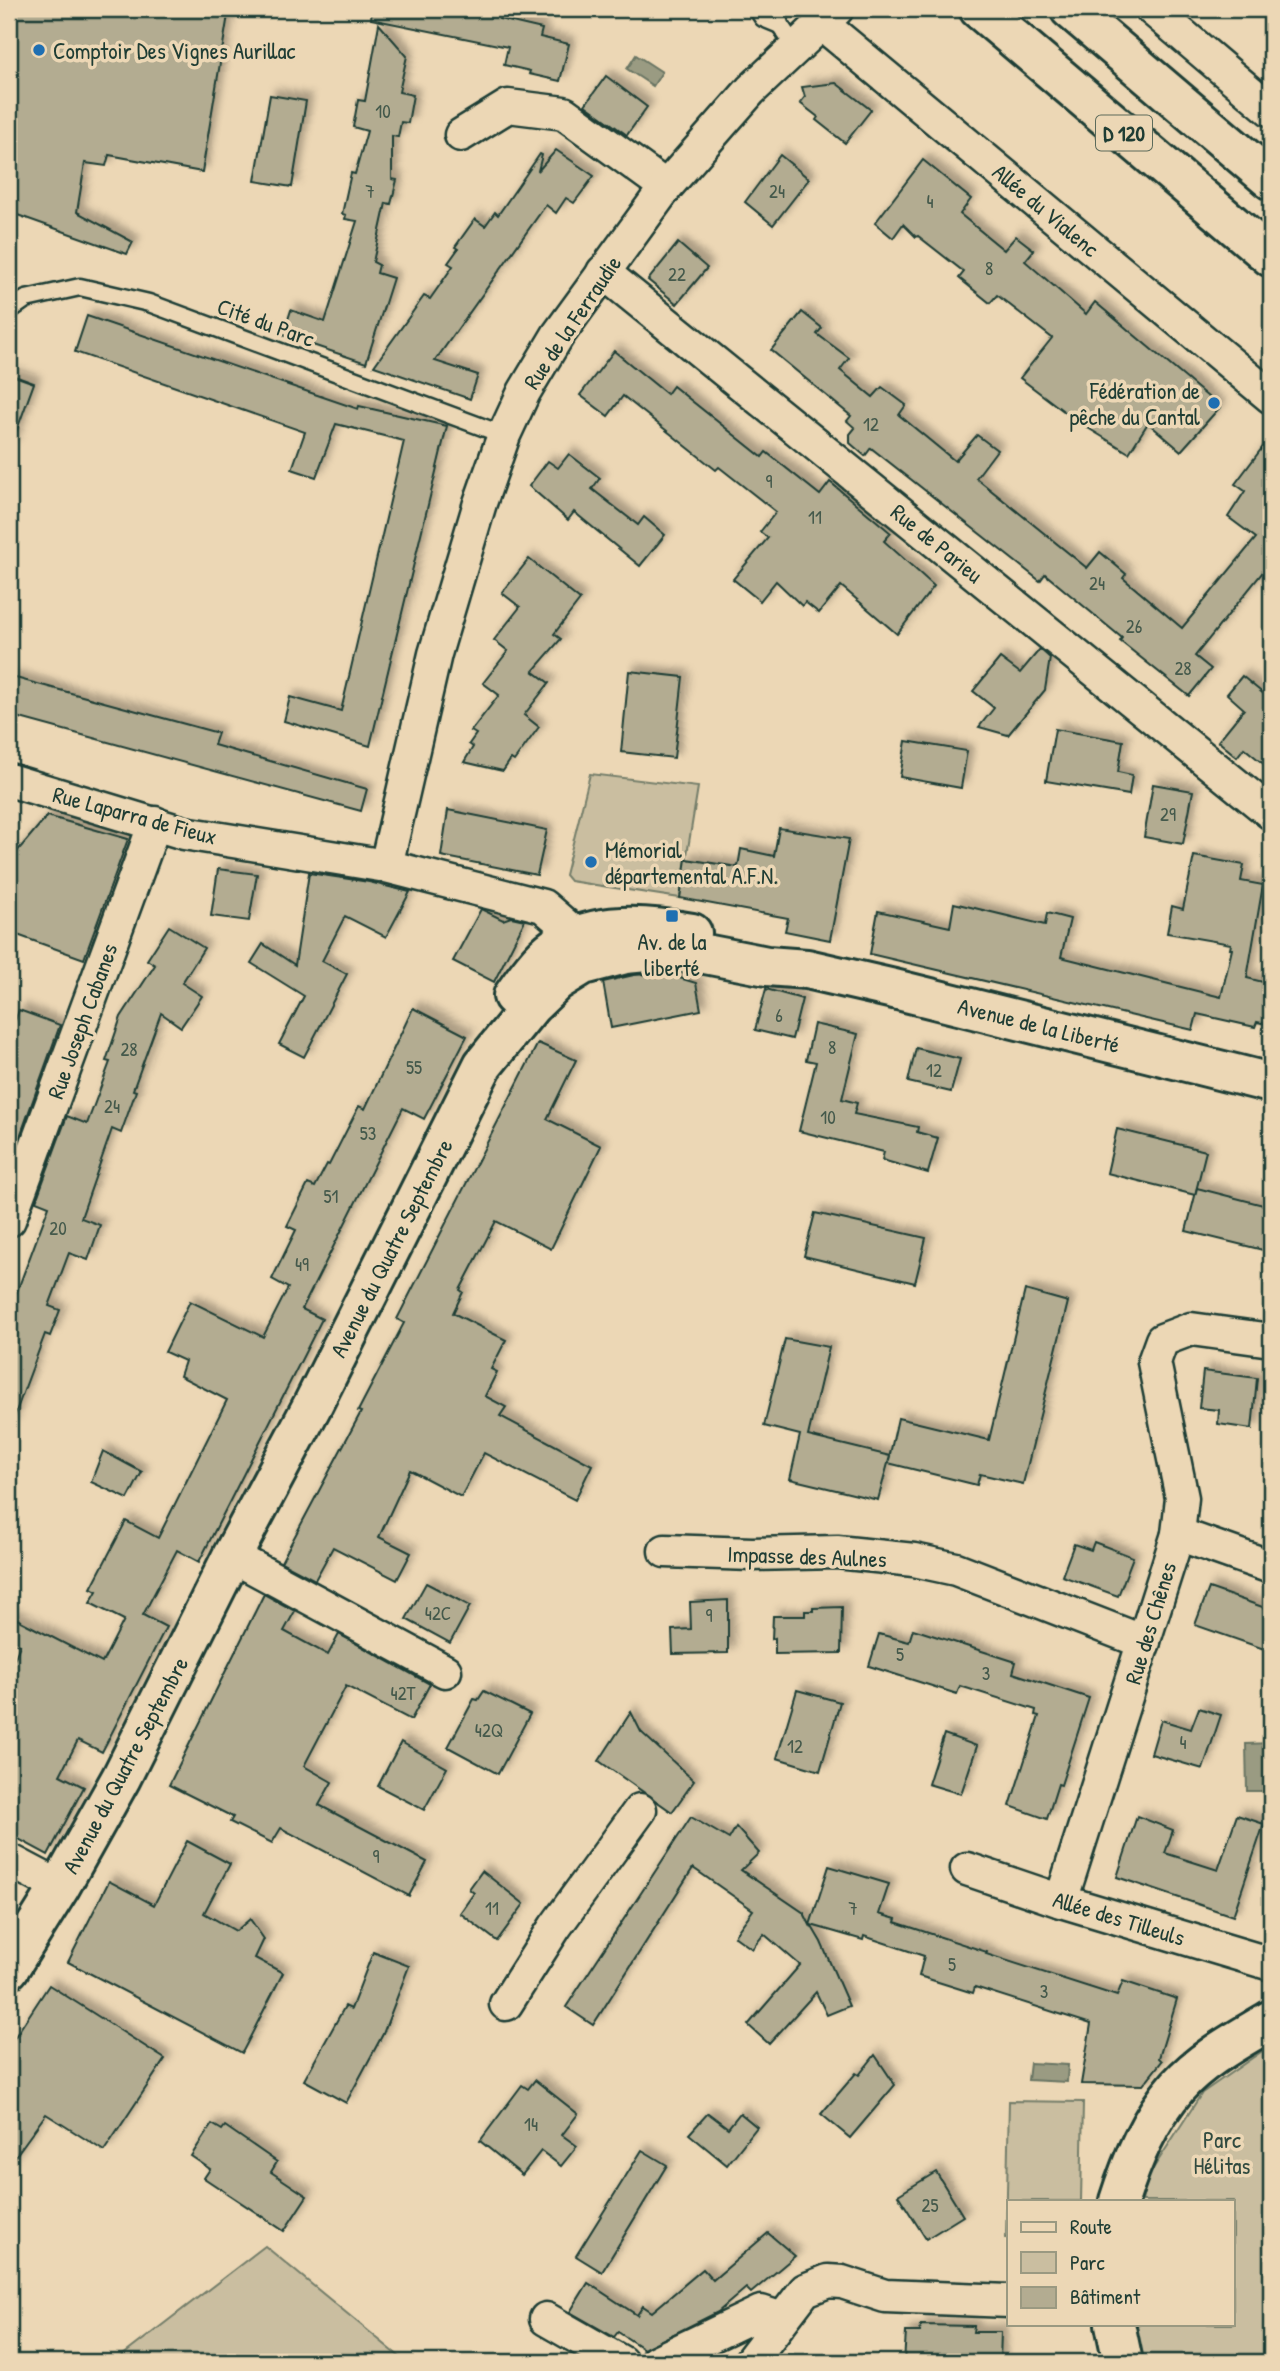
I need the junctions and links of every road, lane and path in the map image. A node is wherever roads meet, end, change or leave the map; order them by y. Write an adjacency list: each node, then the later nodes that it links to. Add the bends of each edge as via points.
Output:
1 (757, 9): 6 (lane, via 763,18)
2 (979, 9): 11 (street, D 120)
3 (1070, 9): 9 (street, D 120)
4 (1152, 9): 7 (street)
5 (829, 16): 6 (street, Rue de la Ferraudie); 14 (street, Allée du Vialenc)
6 (784, 27): 10 (street, Rue de la Ferraudie, via 751,90)
7 (1271, 110)
8 (461, 135): 10 (street, via 508,106 564,113)
9 (1271, 180)
10 (666, 187): 12 (street, Rue de la Ferraudie)
11 (1271, 257)
12 (603, 272): 15 (street, Rue de la Ferraudie, via 530,380); 17 (street, Rue de Parieu)
13 (9, 311): 15 (lane, Cité du Parc, via 26,299 80,287 149,303)
14 (1271, 397)
15 (505, 435): 19 (street, Rue de la Ferraudie, via 435,654)
16 (9, 780): 18 (street, Rue Laparra de Fieux)
17 (1271, 813)
18 (155, 823): 19 (street, Rue Laparra de Fieux, via 184,833); 25 (street, Rue Joseph Cabanes)
19 (386, 866): 20 (street, Avenue de la Liberté)
20 (543, 905): 21 (street, Avenue de la Liberté); 22 (street, via 565,925)
21 (675, 930): 22 (street, Avenue de la Liberté, via 635,925 596,931); 23 (street, Avenue de la Liberté, via 771,951)
22 (578, 952): 23 (street, Avenue de la Liberté, via 700,953); 29 (street, Avenue du Quatre Septembre, via 483,1065)
23 (807, 969): 24 (street, Avenue de la Liberté)
24 (1271, 1083)
25 (9, 1220)
26 (1271, 1340): 27 (street, Rue des Chênes, via 1191,1329 1162,1340 1154,1362 1182,1498)
27 (1178, 1534): 30 (street); 31 (street, Rue des Chênes)
28 (665, 1551): 31 (street, Impasse des Aulnes, via 836,1552 914,1560 956,1569)
29 (232, 1556): 32 (street); 36 (street, Avenue du Quatre Septembre, via 121,1778)
30 (1271, 1567)
31 (1144, 1642): 37 (street, Rue des Chênes)
32 (445, 1671)
33 (640, 1810): 40 (street)
34 (9, 1860): 36 (street)
35 (967, 1869): 37 (street, Allée des Tilleuls)
36 (60, 1887): 39 (street, Avenue du Quatre Septembre)
37 (1061, 1901): 38 (street, Allée des Tilleuls)
38 (1271, 1964)
39 (9, 1969)
40 (506, 2004)
41 (1271, 2020): 42 (street, via 1222,2049 1179,2084 1147,2131)
42 (1119, 2200)
43 (1007, 2301): 45 (street, via 885,2296 828,2281 805,2290)
44 (547, 2319): 47 (street)
45 (782, 2319): 48 (street, via 761,2312); 49 (street)
46 (1115, 2326): 50 (street)
47 (621, 2362)
48 (656, 2362)
49 (750, 2362)
50 (1123, 2362)

